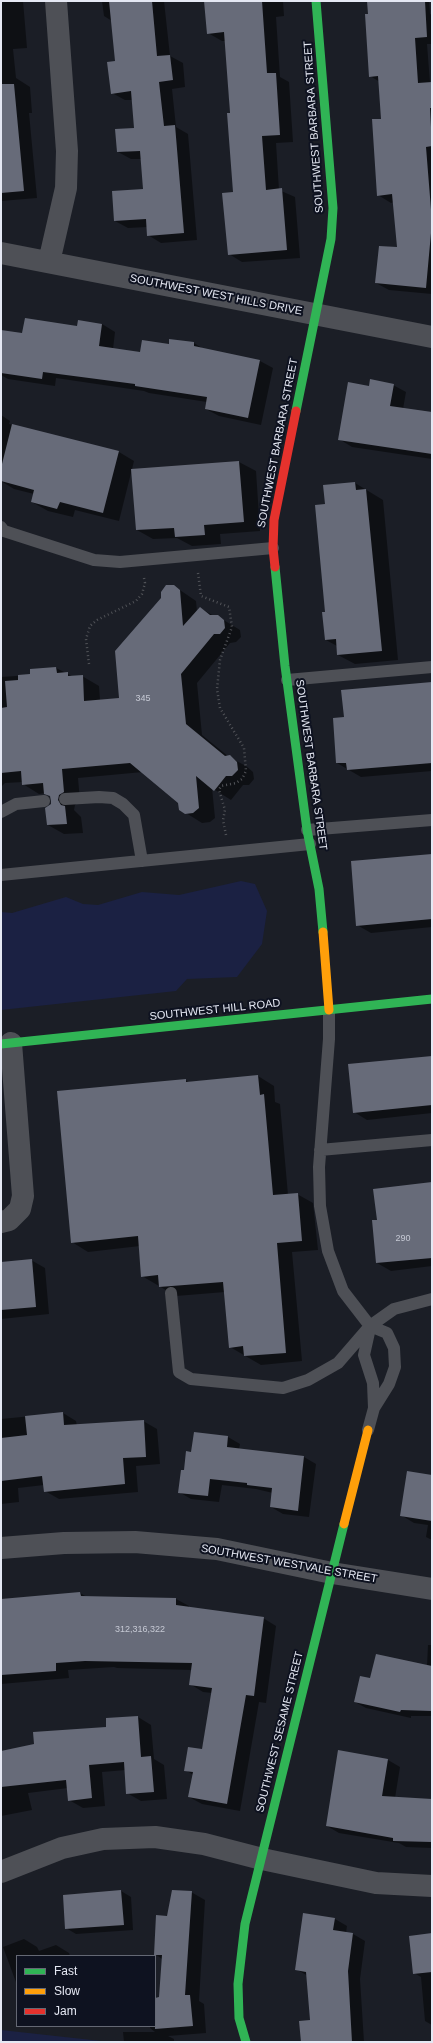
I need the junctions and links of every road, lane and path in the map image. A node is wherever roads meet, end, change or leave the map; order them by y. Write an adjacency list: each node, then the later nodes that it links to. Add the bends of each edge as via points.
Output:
1 (56, 1): 4 (street, via 67,150 66,181)
2 (316, 1): 5 (street, SOUTHWEST BARBARA STREET, via 333,208 331,239)
3 (1, 253): 4 (street, SOUTHWEST WEST HILLS DRIVE)
4 (49, 262): 5 (street, SOUTHWEST WEST HILLS DRIVE)
5 (315, 315): 6 (street, SOUTHWEST WEST HILLS DRIVE); 8 (street, SOUTHWEST BARBARA STREET, via 274,520)
6 (432, 337)
7 (2, 530): 9 (lane, via 94,560)
8 (272, 548): 9 (lane); 13 (street, SOUTHWEST BARBARA STREET)
9 (142, 560): 11 (path, via 145,583 142,594 136,601 90,626 86,639)
10 (197, 570): 20 (path, via 201,596 229,607 232,627 220,660 216,689 220,708 244,748 246,770 242,779 221,786 218,790 225,810 223,820)
11 (89, 664)
12 (432, 667): 13 (lane)
13 (287, 680): 18 (street, SOUTHWEST BARBARA STREET)
14 (66, 799): 21 (lane, via 99,796 113,798 123,804 134,815)
15 (44, 801): 16 (lane, via 16,804)
16 (1, 812)
17 (432, 820): 18 (lane)
18 (307, 830): 19 (street, SOUTHWEST BARBARA STREET)
19 (310, 844): 20 (lane); 24 (street, SOUTHWEST BARBARA STREET, via 319,889)
20 (228, 853): 21 (lane)
21 (142, 861): 22 (lane)
22 (1, 876)
23 (432, 999): 24 (street, SOUTHWEST HILL ROAD)
24 (329, 1010): 25 (street, SOUTHWEST HILL ROAD); 27 (lane)
25 (6, 1044): 28 (street, via 23,1196 20,1209 9,1220)
26 (432, 1140): 27 (lane)
27 (320, 1150): 31 (lane, via 320,1206 328,1251 343,1291)
28 (1, 1222)
29 (171, 1293): 31 (lane, via 179,1372 191,1379 283,1388 308,1380 338,1363)
30 (432, 1299): 31 (lane, via 394,1309)
31 (370, 1326): 32 (lane, via 364,1354 373,1383); 32 (lane, via 387,1332 394,1348 395,1367)
32 (374, 1408): 33 (lane)
33 (368, 1430): 35 (street, SOUTHWEST SESAME STREET)
34 (1, 1548): 35 (street, SOUTHWEST WESTVALE STREET, via 64,1543 135,1542 216,1549)
35 (332, 1573): 36 (street, SOUTHWEST WESTVALE STREET); 37 (street, SOUTHWEST SESAME STREET)
36 (432, 1589)
37 (262, 1859): 38 (street, via 204,1844 156,1837 103,1839 62,1848); 39 (street, via 376,1883); 40 (street, SOUTHWEST SESAME STREET, via 245,1924 238,1984 239,2018)
38 (1, 1872)
39 (432, 1886)
40 (246, 2042)

